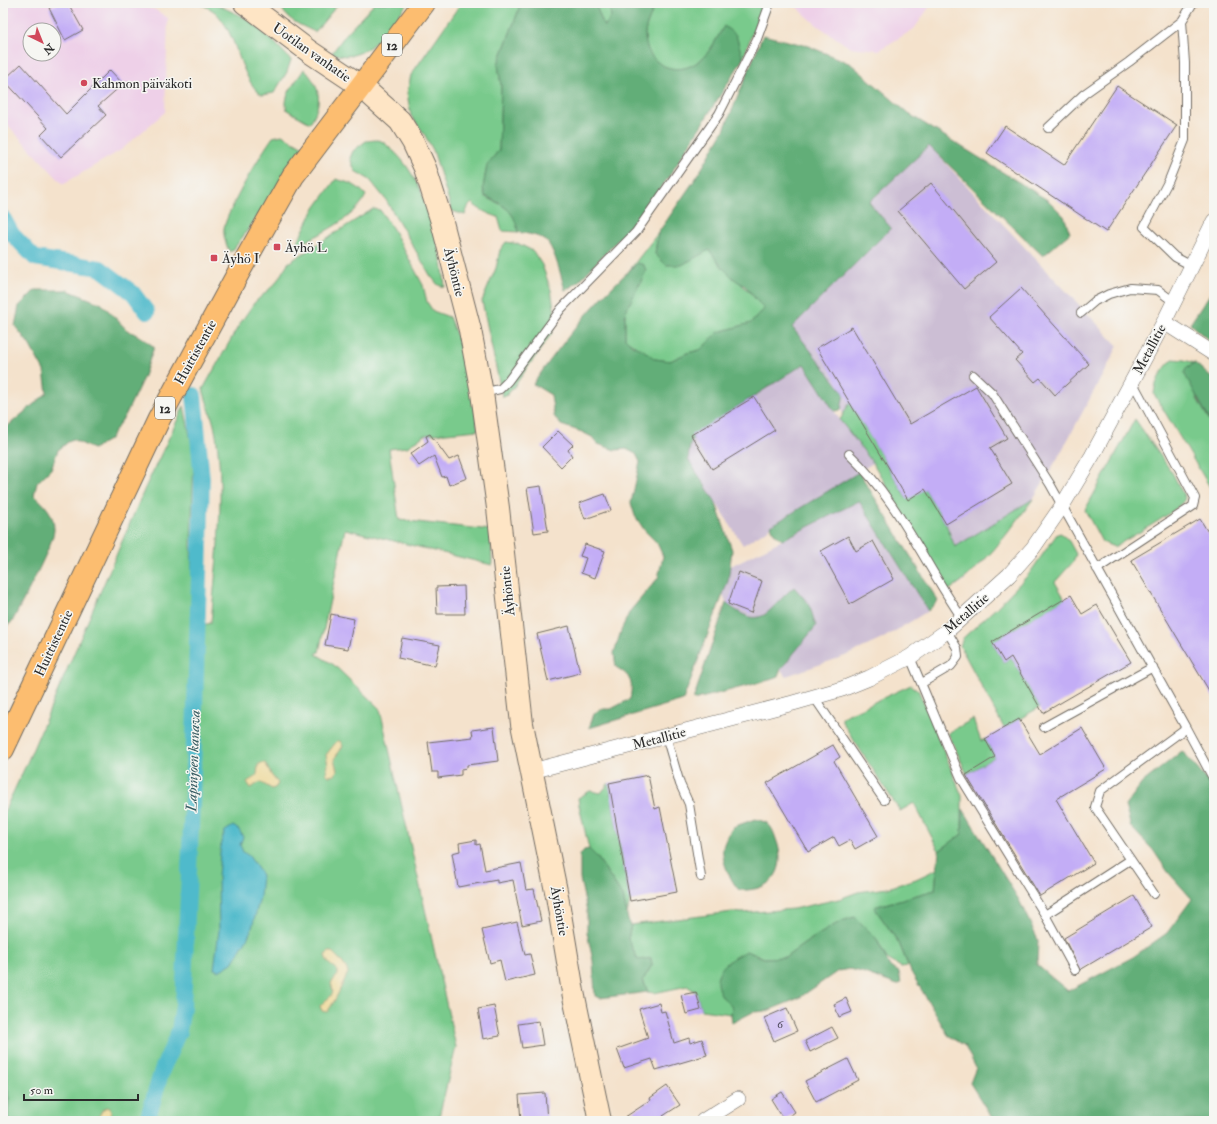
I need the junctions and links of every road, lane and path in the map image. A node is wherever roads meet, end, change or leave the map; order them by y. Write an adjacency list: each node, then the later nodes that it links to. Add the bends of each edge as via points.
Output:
1 (246, 3): 6 (main road, Uotilan vanhatie, via 297,43)
2 (424, 3): 6 (highway, Huittistentie / 12)
3 (770, 3): 16 (lane, via 750,54 719,114 636,232 561,309 508,381 500,389)
4 (1193, 3): 5 (lane)
5 (1182, 21): 7 (lane, via 1084,94); 9 (lane, via 1185,140 1169,180 1144,227 1175,257)
6 (361, 86): 16 (main road, Äyhöntie, via 400,121 425,168 470,330); 29 (highway, Huittistentie / 12, via 293,176 162,412)
7 (1048, 128)
8 (1214, 221): 9 (street, Metallitie)
9 (1192, 266): 10 (street, Metallitie)
10 (1174, 302): 11 (lane, via 1158,290 1130,288 1108,294); 12 (street, Metallitie)
11 (1081, 313)
12 (1164, 322): 13 (street); 15 (street, Metallitie)
13 (1214, 354)
14 (973, 375): 18 (lane, via 992,393)
15 (1132, 381): 18 (street, Metallitie); 19 (lane, via 1195,498 1193,506)
16 (482, 393): 30 (main road, Äyhöntie, via 498,508 522,724)
17 (849, 454): 20 (lane, via 889,498)
18 (1062, 506): 19 (lane); 20 (street, Metallitie, via 1033,548 1009,575)
19 (1097, 569): 23 (lane)
20 (962, 618): 21 (street, Metallitie)
21 (947, 630): 22 (street, Metallitie); 24 (lane, via 957,648 958,657 952,666)
22 (910, 657): 24 (lane); 25 (street, Metallitie, via 869,678)
23 (1153, 667): 26 (lane); 27 (lane)
24 (922, 683): 36 (lane, via 961,778)
25 (814, 697): 28 (street, Metallitie); 32 (lane)
26 (1044, 727)
27 (1186, 728): 31 (lane); 33 (lane, via 1100,792 1095,807)
28 (666, 736): 30 (street, Metallitie); 34 (lane, via 680,784 689,804)
29 (3, 750)
30 (532, 771): 39 (main road, Äyhöntie)
31 (1214, 780)
32 (884, 800)
33 (1130, 860): 35 (lane); 36 (lane)
34 (701, 877)
35 (1154, 894)
36 (1045, 915): 37 (lane)
37 (1075, 970)
38 (738, 1099): 40 (street)
39 (600, 1121)
40 (703, 1121)

